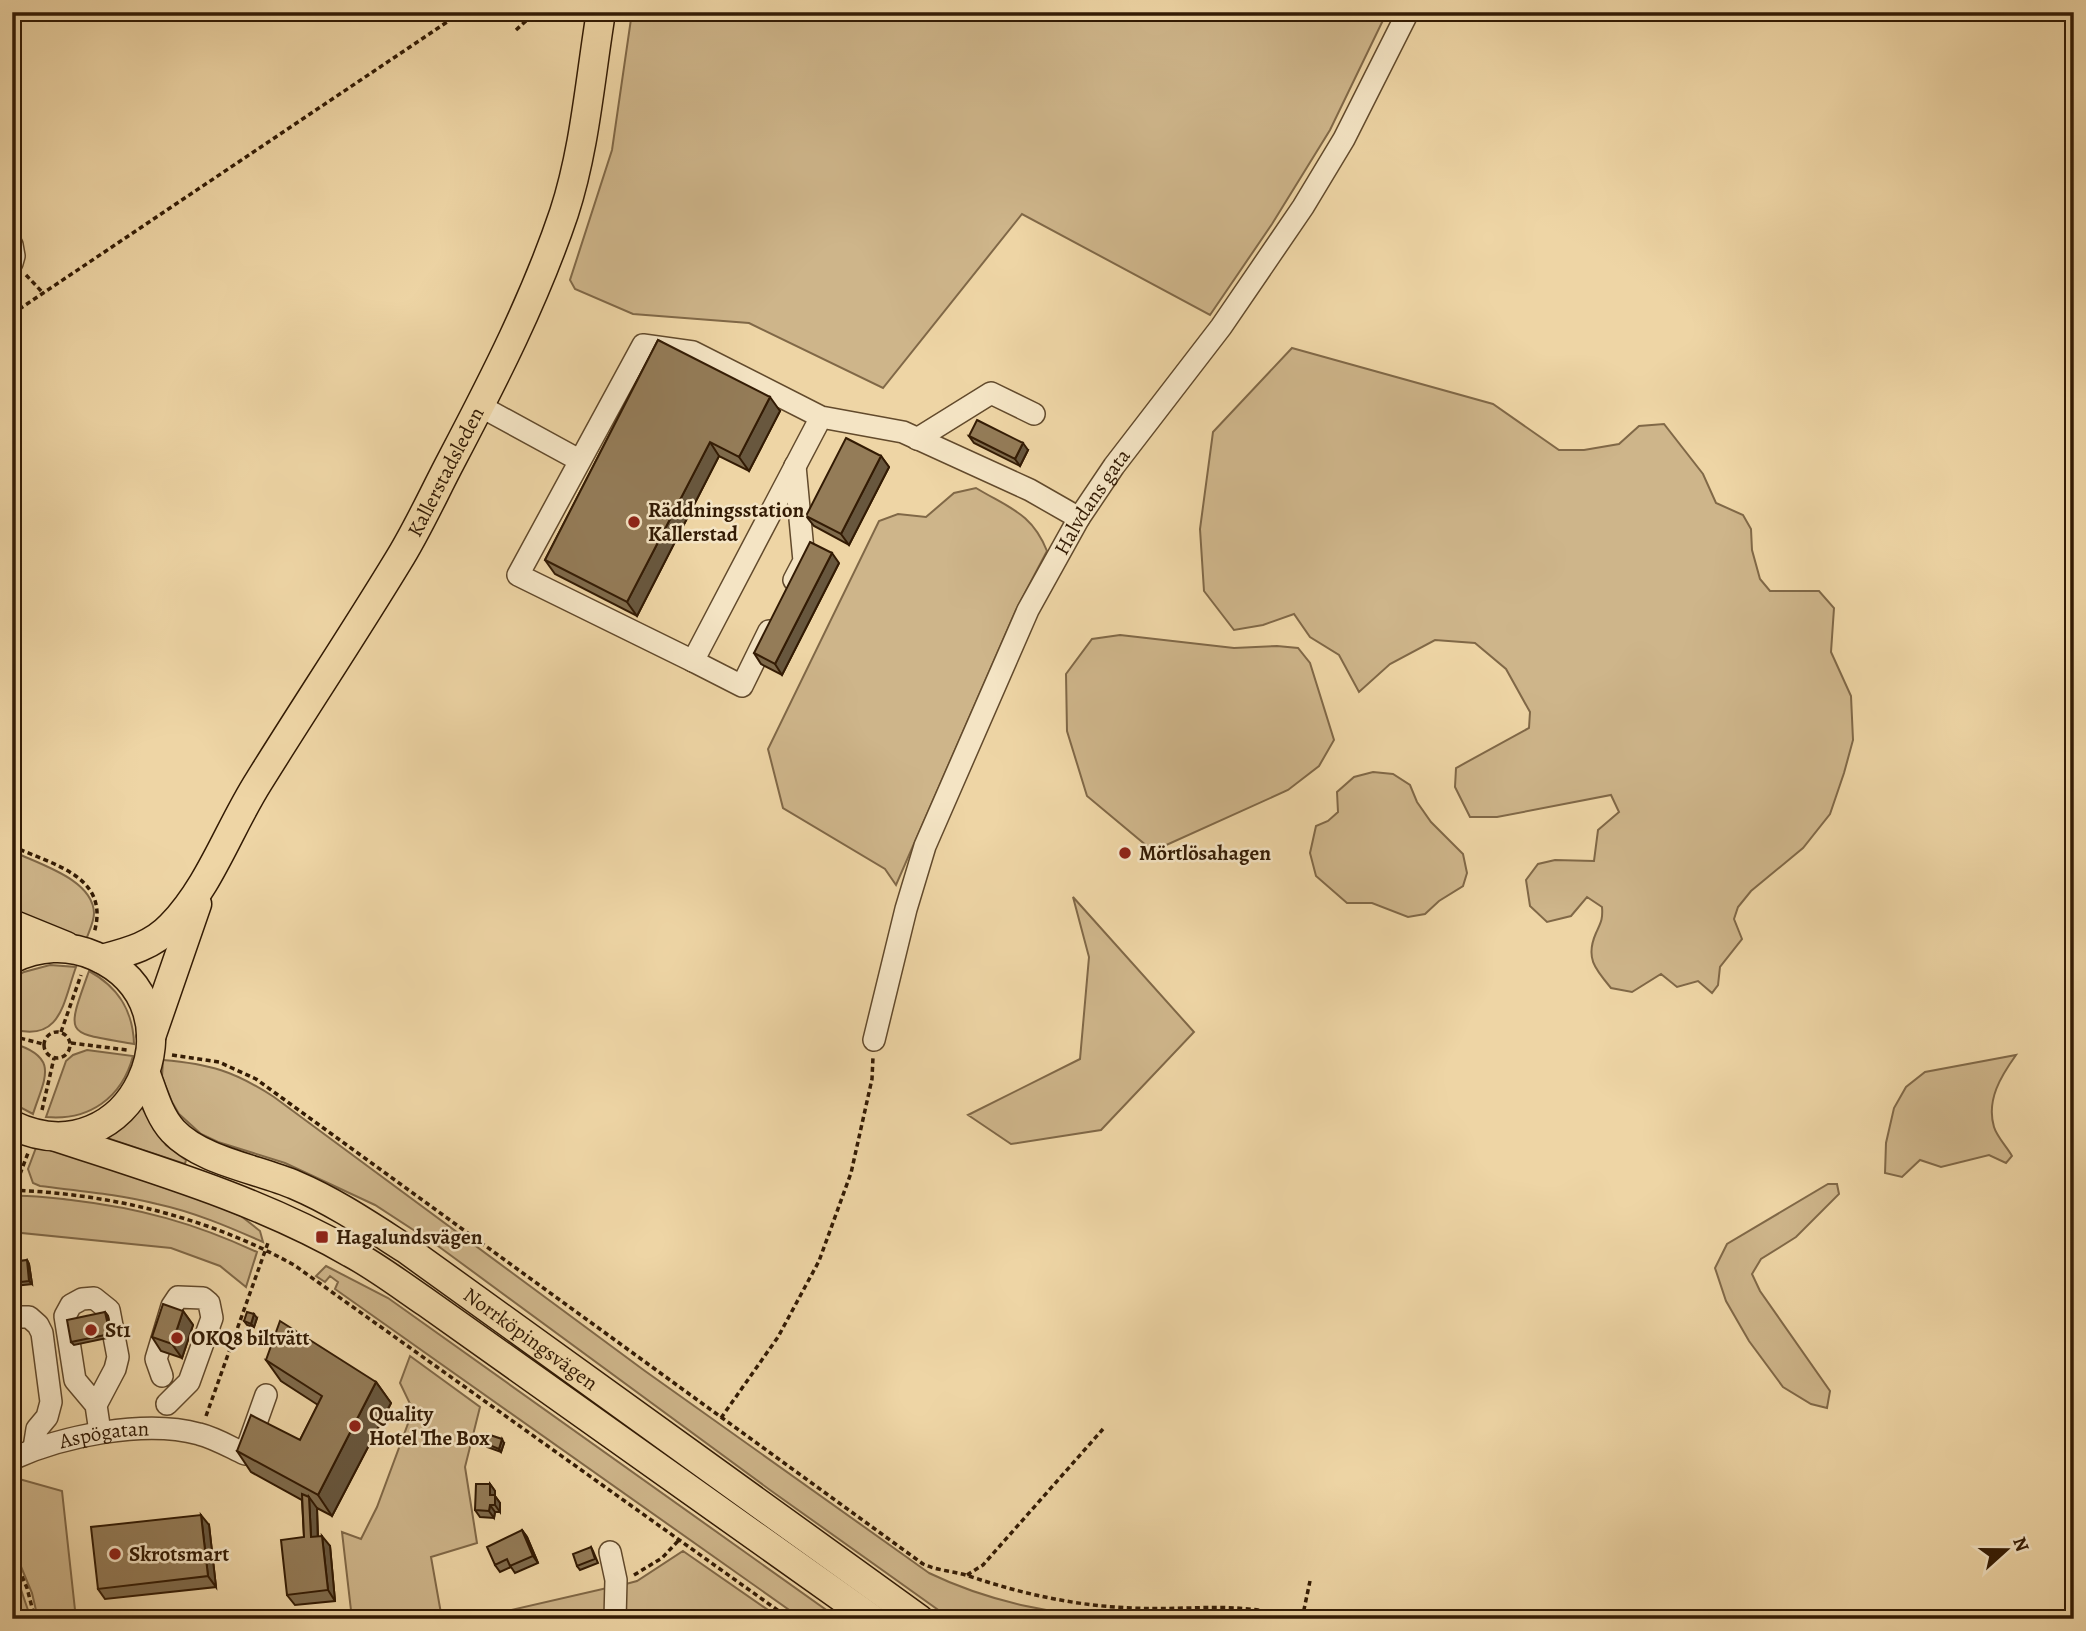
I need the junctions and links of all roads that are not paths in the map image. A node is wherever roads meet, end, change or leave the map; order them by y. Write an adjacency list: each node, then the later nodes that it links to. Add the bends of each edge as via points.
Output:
1 (1408, 12): 9 (street, Halvdans gata, via 1344,139 1270,258)
2 (602, 17): 3 (main road, Kallerstadsleden, via 565,211 528,307)
3 (480, 406): 7 (street); 11 (main road, Kallerstadsleden, via 400,558 258,783)
4 (1034, 414): 6 (street, via 991,393)
5 (821, 417): 6 (street, via 903,432); 7 (street, via 693,352 643,345); 8 (street)
6 (917, 439): 9 (street, via 1030,490)
7 (579, 460): 10 (street, via 518,575)
8 (795, 466): 10 (street); 10 (street, via 804,561 742,686)
9 (1079, 518): 15 (street, Halvdans gata, via 1028,610 925,846)
10 (693, 662)
11 (205, 880): 13 (main road, Kallerstadsleden, via 181,915 154,941 140,948); 16 (main road, Kallerstadsleden)
12 (12, 924): 13 (main road)
13 (88, 955): 14 (main road, Kallerstadsleden, via 38,950); 16 (main road, Norrköpingsvägen, via 124,976 140,998 149,1023)
14 (12, 959)
15 (874, 1040)
16 (148, 1054): 17 (main road, Kallerstadsleden, via 133,1098 114,1117 83,1133); 33 (main road, Norrköpingsvägen, via 160,1111 183,1140 206,1153 293,1184 363,1221)
17 (29, 1130): 32 (main road, Norrköpingsvägen, via 220,1192 353,1254)
18 (189, 1296): 20 (street); 22 (street, via 178,1297 172,1306 156,1359); 24 (street, via 209,1303 212,1318 189,1382)
19 (12, 1317): 28 (street, via 29,1317 42,1333 51,1402)
20 (181, 1321)
21 (170, 1354): 22 (street)
22 (162, 1376): 24 (street)
23 (266, 1395): 26 (street, Aspögatan, via 245,1454 200,1434)
24 (167, 1404): 26 (street)
25 (96, 1405): 27 (street)
26 (161, 1429): 27 (street, Aspögatan)
27 (100, 1432): 28 (street, Aspögatan)
28 (36, 1438): 29 (street, Aspögatan)
29 (12, 1459)
30 (610, 1552): 31 (street, via 616,1580)
31 (615, 1619)
32 (872, 1619)
33 (919, 1619)

